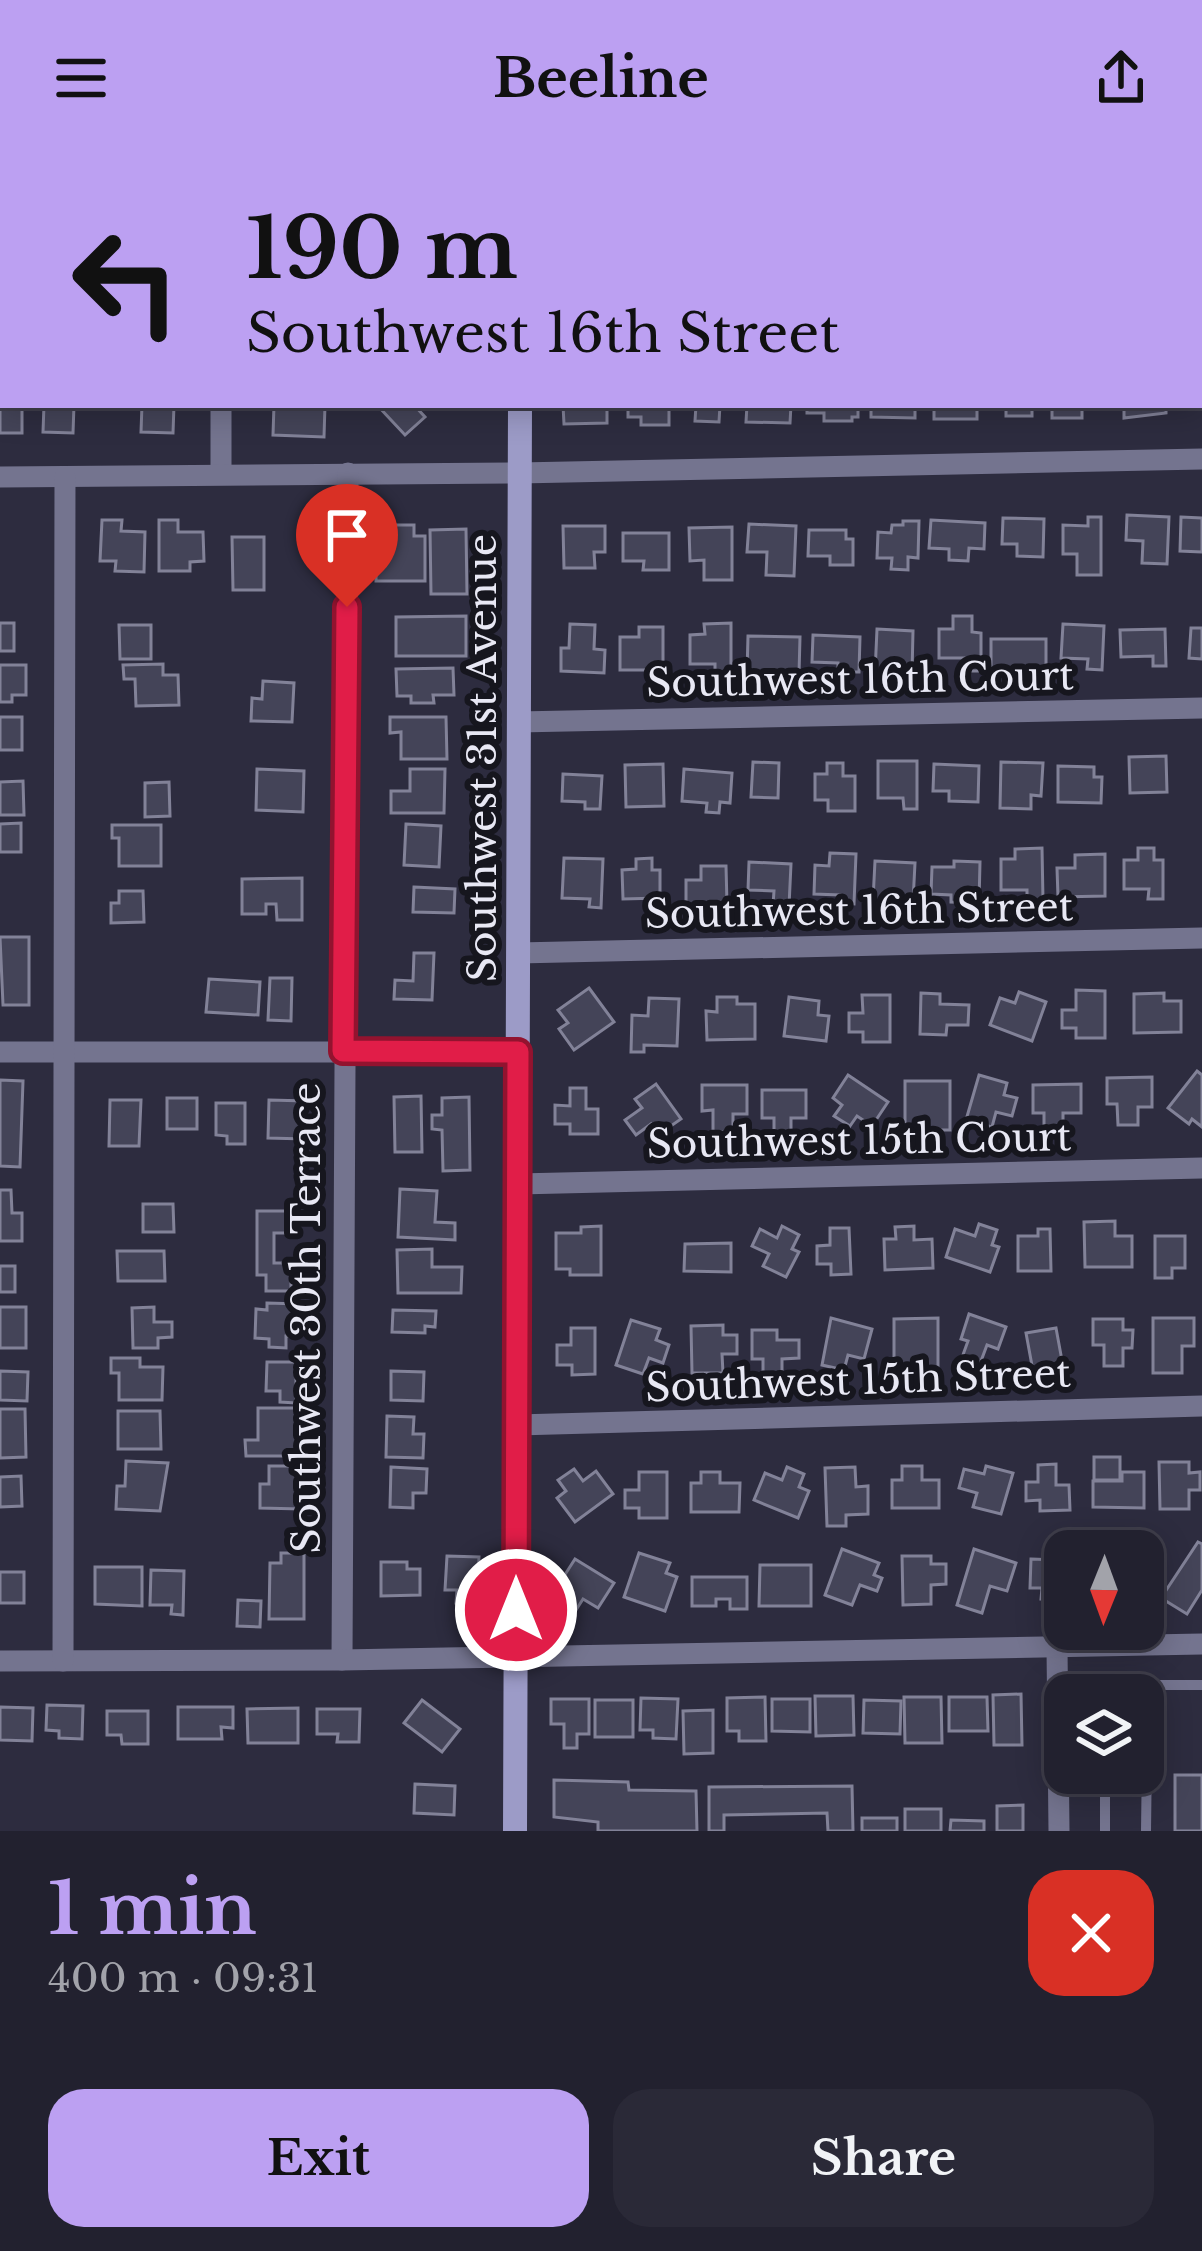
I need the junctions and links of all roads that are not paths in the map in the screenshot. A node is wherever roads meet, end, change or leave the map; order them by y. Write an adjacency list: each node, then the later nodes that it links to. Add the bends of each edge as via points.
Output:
1 (221, 408): 6 (street)
2 (520, 408): 5 (street, Southwest 31st Avenue)
3 (1202, 459): 5 (street)
4 (348, 473): 5 (street); 6 (street); 13 (street, Southwest 30th Terrace)
5 (519, 473): 10 (street, Southwest 31st Avenue)
6 (221, 474): 7 (street)
7 (65, 476): 8 (street); 15 (street)
8 (0, 477)
9 (1202, 708): 10 (street, Southwest 16th Court)
10 (518, 722): 12 (street, Southwest 31st Avenue)
11 (1202, 938): 12 (street, Southwest 16th Street)
12 (518, 953): 16 (street, Southwest 31st Avenue)
13 (343, 1051): 15 (street); 16 (street); 27 (street, Southwest 30th Terrace)
14 (0, 1052): 15 (street)
15 (65, 1052): 26 (street)
16 (518, 1052): 18 (street, Southwest 31st Avenue)
17 (1202, 1168): 18 (street, Southwest 15th Court)
18 (518, 1184): 20 (street, Southwest 31st Avenue)
19 (1202, 1406): 20 (street, Southwest 15th Street)
20 (517, 1425): 25 (street, Southwest 31st Avenue)
21 (1202, 1644): 22 (street)
22 (1164, 1645)
23 (1044, 1648): 25 (street)
24 (1057, 1650): 34 (street)
25 (516, 1656): 27 (street); 33 (street, Southwest 31st Avenue)
26 (63, 1660): 27 (street); 28 (street)
27 (342, 1660)
28 (0, 1661)
29 (1164, 1685): 30 (lane)
30 (1202, 1685)
31 (1105, 1794): 35 (lane)
32 (1146, 1794): 36 (lane)
33 (515, 1831)
34 (1059, 1831)
35 (1105, 1831)
36 (1146, 1831)

